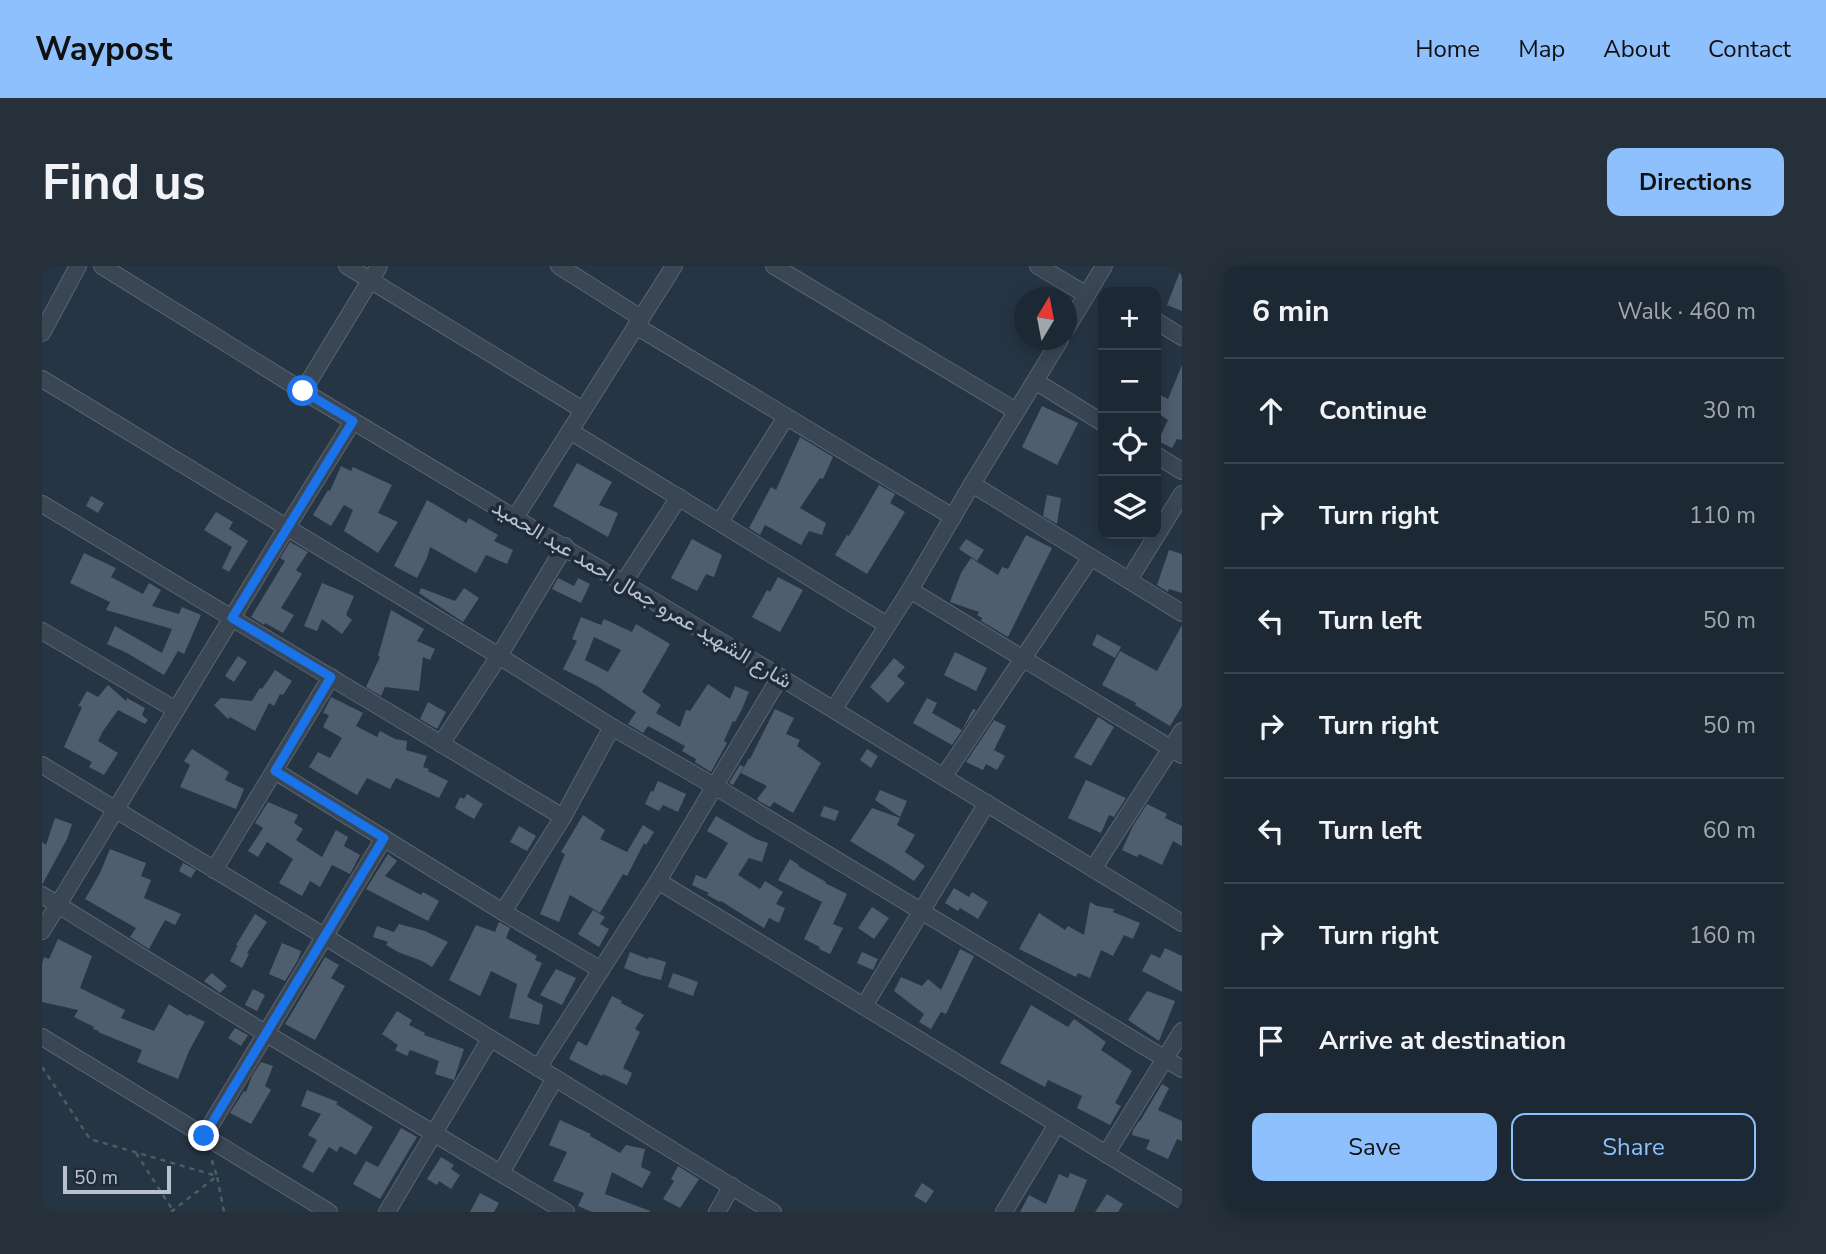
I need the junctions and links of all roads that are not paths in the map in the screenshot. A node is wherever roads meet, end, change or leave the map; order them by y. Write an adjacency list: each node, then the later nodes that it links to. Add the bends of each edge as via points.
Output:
1 (78, 266): 16 (street)
2 (103, 266): 21 (street, شارع الشهيد عمرو جمال احمد عبد الحميد)
3 (347, 266): 10 (street)
4 (379, 266): 10 (street)
5 (559, 266): 14 (street)
6 (674, 266): 14 (street)
7 (774, 266): 23 (street)
8 (1038, 266): 11 (street)
9 (1104, 266): 11 (street)
10 (370, 281): 21 (street); 22 (street)
11 (1091, 289): 12 (street); 13 (street)
12 (1098, 290)
13 (1077, 311)
14 (638, 322): 22 (street); 24 (street)
15 (1161, 324): 17 (street)
16 (42, 332)
17 (1182, 337)
18 (1054, 350): 20 (street)
19 (42, 379): 37 (street)
20 (1035, 381): 23 (street); 25 (street)
21 (303, 391): 26 (street, شارع الشهيد عمرو جمال احمد عبد الحميد)
22 (583, 410): 27 (street)
23 (1016, 411): 30 (street)
24 (786, 416): 34 (street); 36 (street)
25 (1098, 420)
26 (353, 421): 35 (street, شارع الشهيد عمرو جمال احمد عبد الحميد); 37 (street)
27 (570, 431): 32 (street); 35 (street)
28 (1161, 458): 29 (street)
29 (1182, 471)
30 (972, 485): 34 (street); 39 (street)
31 (1182, 494): 40 (street)
32 (678, 497): 36 (street); 41 (street)
33 (42, 504): 44 (street)
34 (953, 517): 42 (street)
35 (515, 518): 38 (street, شارع الشهيد عمرو جمال احمد عبد الحميد)
36 (720, 522): 45 (street)
37 (287, 527): 44 (street); 47 (street)
38 (565, 547): 41 (street, شارع الشهيد عمرو جمال احمد عبد الحميد); 47 (street)
39 (1091, 557): 40 (street); 48 (street)
40 (1129, 580): 43 (street)
41 (624, 582): 50 (street, شارع الشهيد عمرو جمال احمد عبد الحميد)
42 (910, 590): 45 (street); 48 (street)
43 (1182, 613)
44 (232, 618): 49 (street); 52 (street)
45 (887, 625): 51 (street)
46 (42, 631): 52 (street)
47 (499, 656): 53 (street); 55 (street)
48 (1024, 659): 56 (street); 59 (street)
49 (331, 677): 55 (street); 58 (street)
50 (780, 677): 51 (street, شارع الشهيد عمرو جمال احمد عبد الحميد); 60 (street)
51 (834, 709): 59 (street, شارع الشهيد عمرو جمال احمد عبد الحميد)
52 (176, 710): 62 (street)
53 (612, 727): 60 (street); 63 (street)
54 (1182, 731): 56 (street)
55 (441, 744): 63 (street)
56 (1176, 752): 65 (street)
57 (42, 765): 62 (street)
58 (275, 771): 64 (street); 66 (street)
59 (944, 776): 61 (street, شارع الشهيد عمرو جمال احمد عبد الحميد)
60 (716, 787): 67 (street); 71 (street)
61 (987, 803): 65 (street, شارع الشهيد عمرو جمال احمد عبد الحميد); 71 (street)
62 (115, 810): 66 (street); 69 (street)
63 (563, 817): 70 (street)
64 (384, 838): 70 (street); 74 (street)
65 (1093, 869): 72 (street, شارع الشهيد عمرو جمال احمد عبد الحميد)
66 (214, 870): 74 (street)
67 (658, 881): 75 (street); 76 (street)
68 (42, 895): 69 (street)
69 (58, 905): 73 (street); 78 (street)
70 (503, 912): 75 (street)
71 (922, 912): 76 (street); 81 (street)
72 (1182, 923)
73 (42, 931)
74 (324, 936): 78 (street); 80 (street)
75 (601, 970): 82 (street)
76 (864, 1006): 85 (street)
77 (1182, 1031): 81 (street)
78 (265, 1033): 86 (street); 87 (street)
79 (42, 1037): 87 (street)
80 (490, 1038): 82 (street); 86 (street)
81 (1165, 1059): 83 (street); 88 (street)
82 (538, 1068): 84 (street)
83 (1182, 1069)
84 (555, 1078): 89 (street); 90 (street)
85 (1057, 1124): 88 (street); 97 (street)
86 (433, 1132): 89 (street); 93 (street)
87 (204, 1136): 92 (street)
88 (1106, 1154): 91 (street)
89 (501, 1173): 94 (street)
90 (732, 1186): 95 (street); 96 (street)
91 (1182, 1200)
92 (329, 1212)
93 (387, 1212)
94 (566, 1212)
95 (717, 1212)
96 (773, 1212)
97 (1004, 1212)

